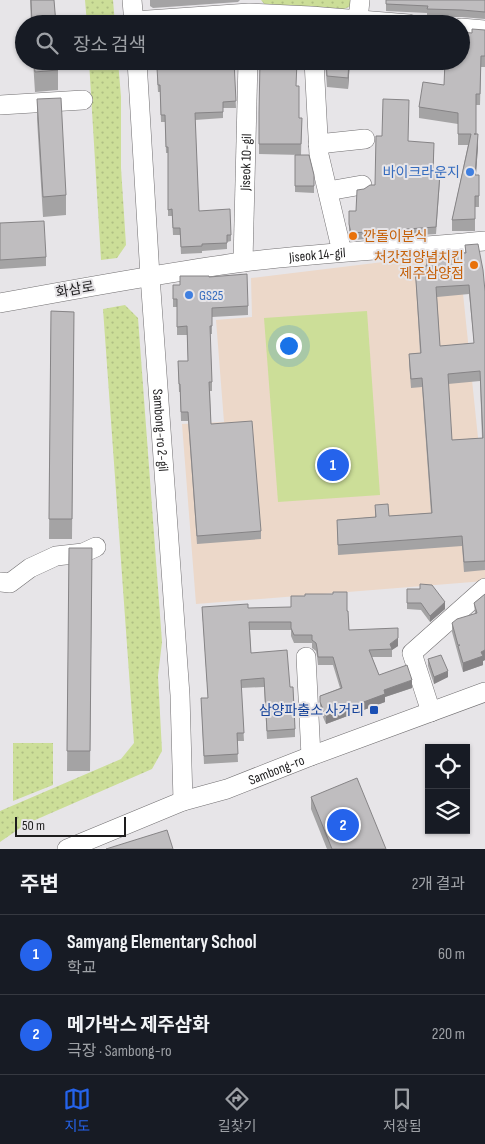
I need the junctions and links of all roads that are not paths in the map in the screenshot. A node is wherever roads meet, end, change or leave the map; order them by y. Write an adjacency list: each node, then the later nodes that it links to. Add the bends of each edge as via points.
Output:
1 (132, 0): 4 (street)
2 (360, 0): 7 (street)
3 (249, 12): 5 (street); 6 (street)
4 (133, 15)
5 (214, 15)
6 (272, 15)
7 (358, 15)
8 (470, 29): 9 (street)
9 (485, 30)
10 (138, 70): 22 (street, Sambong-ro 2-gil)
11 (248, 70): 21 (street, Jiseok 10-gil)
12 (314, 70): 16 (street)
13 (83, 100): 14 (street)
14 (0, 105)
15 (365, 139): 16 (street)
16 (318, 144): 18 (street)
17 (362, 185): 18 (street)
18 (328, 191): 20 (street)
19 (485, 241): 20 (street, Jiseok 14-gil)
20 (342, 252): 21 (street, Jiseok 14-gil)
21 (244, 262): 22 (street, Jiseok 14-gil)
22 (150, 276): 23 (street, 화삼로); 31 (street, Sambong-ro 2-gil, via 180,695)
23 (0, 303)
24 (96, 547): 25 (street, via 83,553 56,556 30,568 10,583)
25 (0, 582)
26 (485, 588): 29 (street, via 412,653)
27 (306, 657): 30 (street)
28 (485, 692): 29 (street, Sambong-ro)
29 (432, 712): 30 (street, Sambong-ro)
30 (311, 756): 31 (street, Sambong-ro, via 227,789)
31 (183, 800): 32 (street, Sambong-ro)
32 (67, 849)

